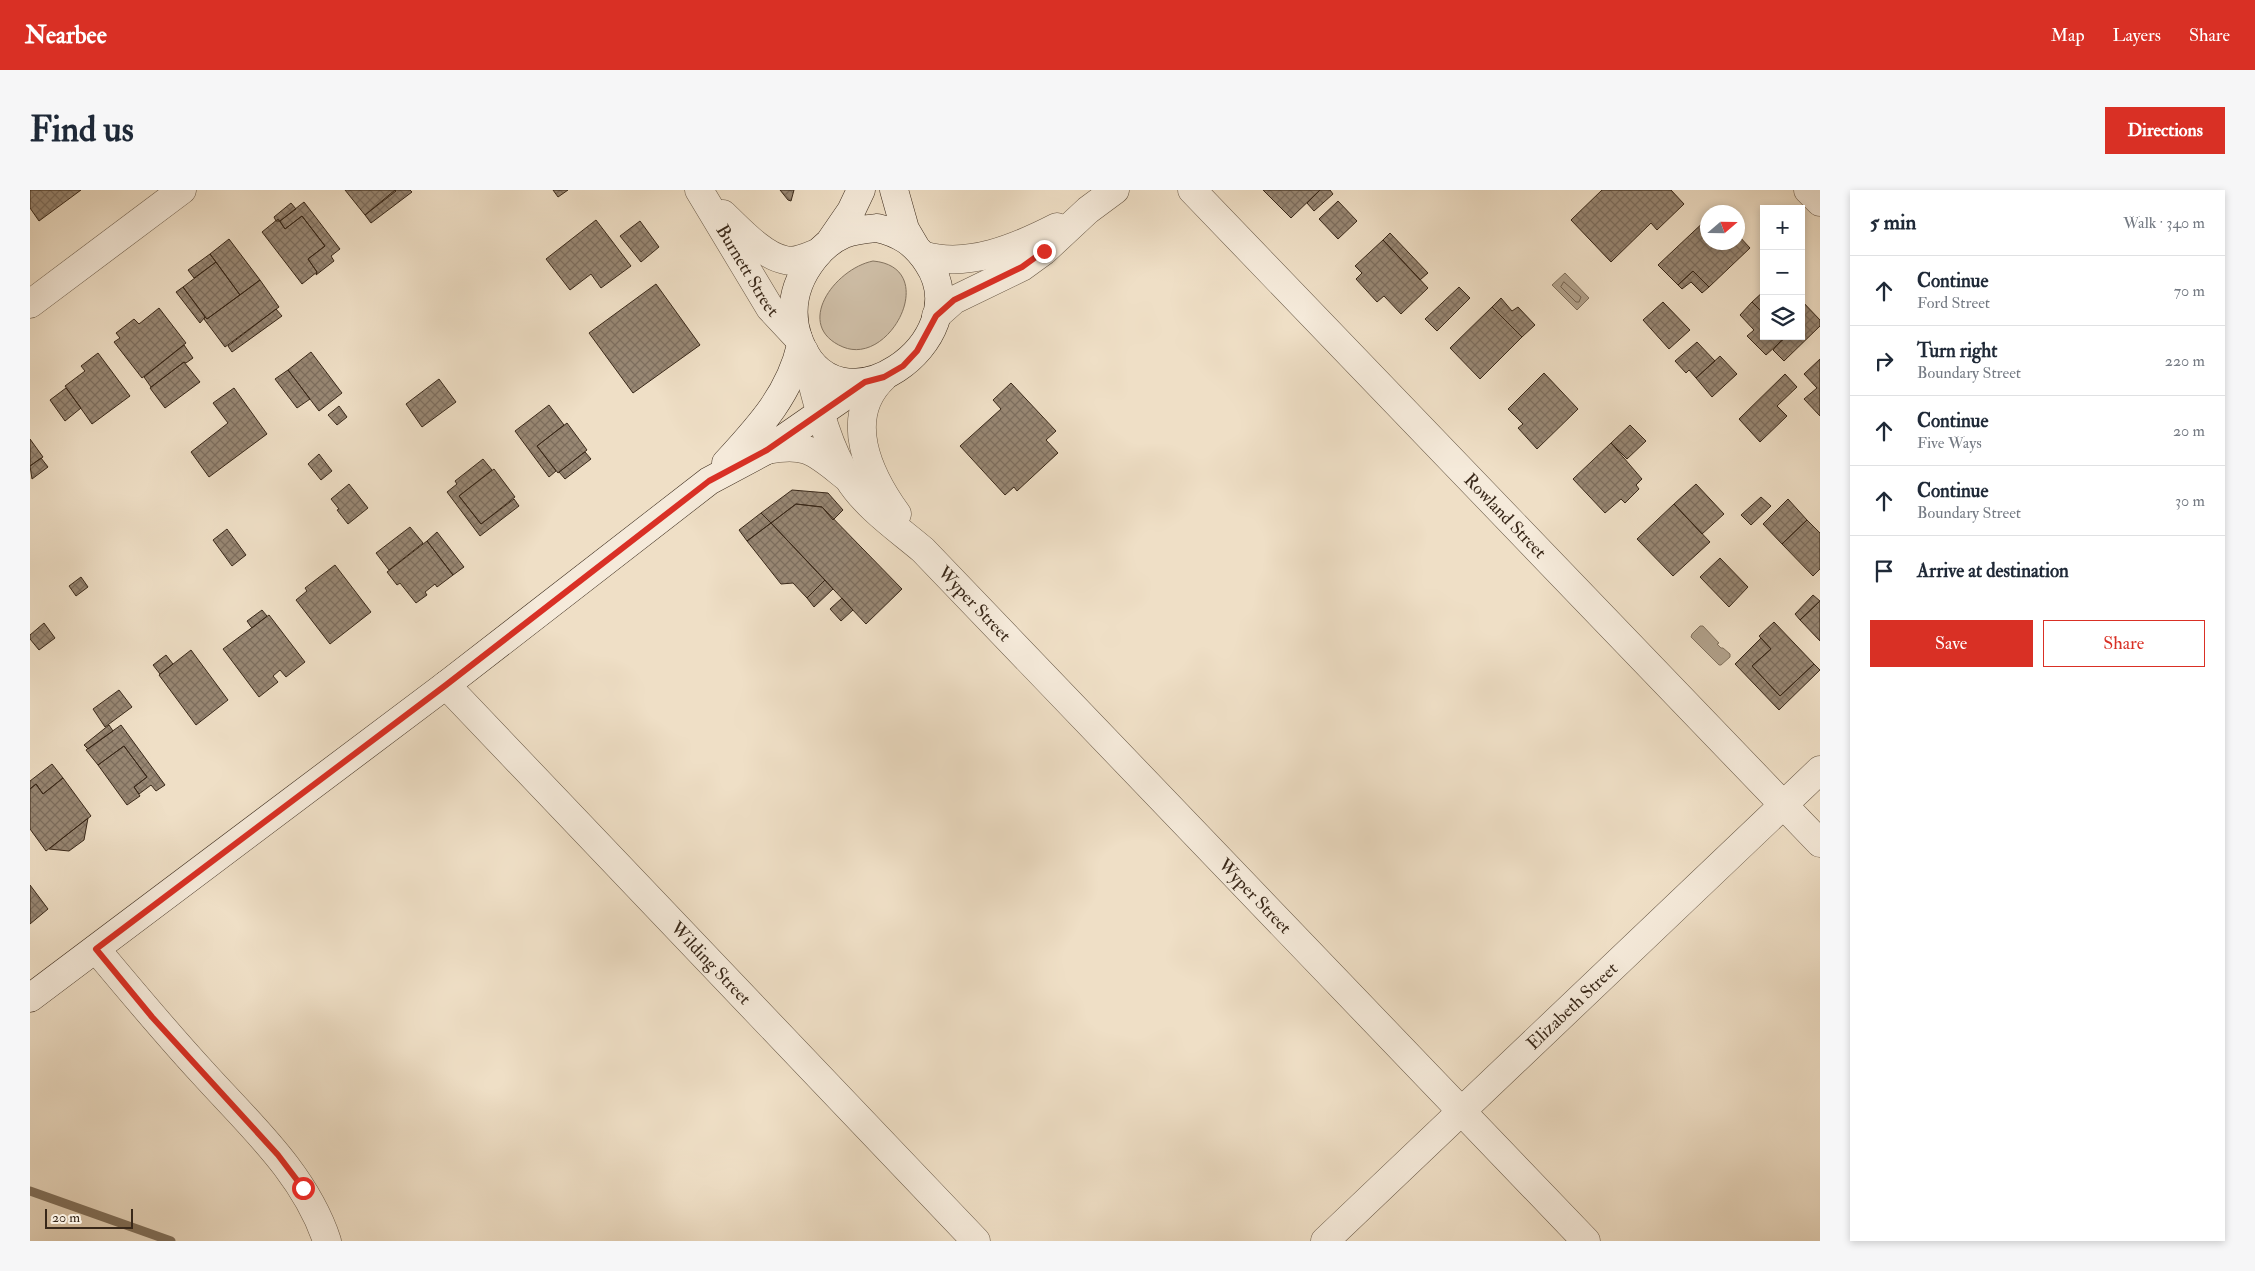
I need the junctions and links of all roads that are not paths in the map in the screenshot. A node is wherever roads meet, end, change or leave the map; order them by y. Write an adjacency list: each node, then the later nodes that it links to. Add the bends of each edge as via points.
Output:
1 (182, 190): 12 (street)
2 (861, 190): 10 (street, via 851,211)
3 (894, 190): 11 (street, via 905,229)
4 (1115, 190): 9 (street)
5 (1192, 190): 23 (street, Rowland Street)
6 (1808, 190): 8 (street)
7 (701, 193): 10 (street, Burnett Street, via 756,246 786,260 799,259); 14 (street, Burnett Street, via 770,308)
8 (1820, 202)
9 (1088, 210): 11 (street, via 1042,235 1004,250 951,260); 13 (street, via 1022,267 954,300)
10 (824, 247): 11 (street, via 842,235 877,228 896,232); 14 (street, via 803,272 796,289 793,313)
11 (919, 251): 13 (street, via 938,283 940,298)
12 (30, 304)
13 (936, 316): 15 (street, via 917,351 903,366)
14 (801, 344): 15 (street, via 817,369 830,378 847,383); 16 (street, Wyper Street); 19 (street, via 796,365 776,405)
15 (874, 380): 16 (street); 20 (street, Wyper Street, via 862,426 866,453 880,490)
16 (820, 412): 17 (street); 18 (street, Wyper Street)
17 (767, 450): 18 (street, via 801,447 818,454); 19 (street)
18 (848, 478): 20 (street, Wyper Street, via 867,502)
19 (709, 481): 21 (street)
20 (923, 550): 27 (street, Wyper Street)
21 (446, 685): 25 (street); 29 (street, Wilding Street)
22 (1820, 770): 23 (street, Elizabeth Street)
23 (1784, 805): 24 (street, Rowland Street); 27 (street, Elizabeth Street)
24 (1820, 843)
25 (96, 949): 26 (street); 28 (street, via 152,1017 278,1155 303,1188 319,1217)
26 (30, 998)
27 (1462, 1111): 30 (street, Elizabeth Street); 31 (street, Wyper Street)
28 (327, 1241)
29 (976, 1241)
30 (1325, 1241)
31 (1586, 1241)

